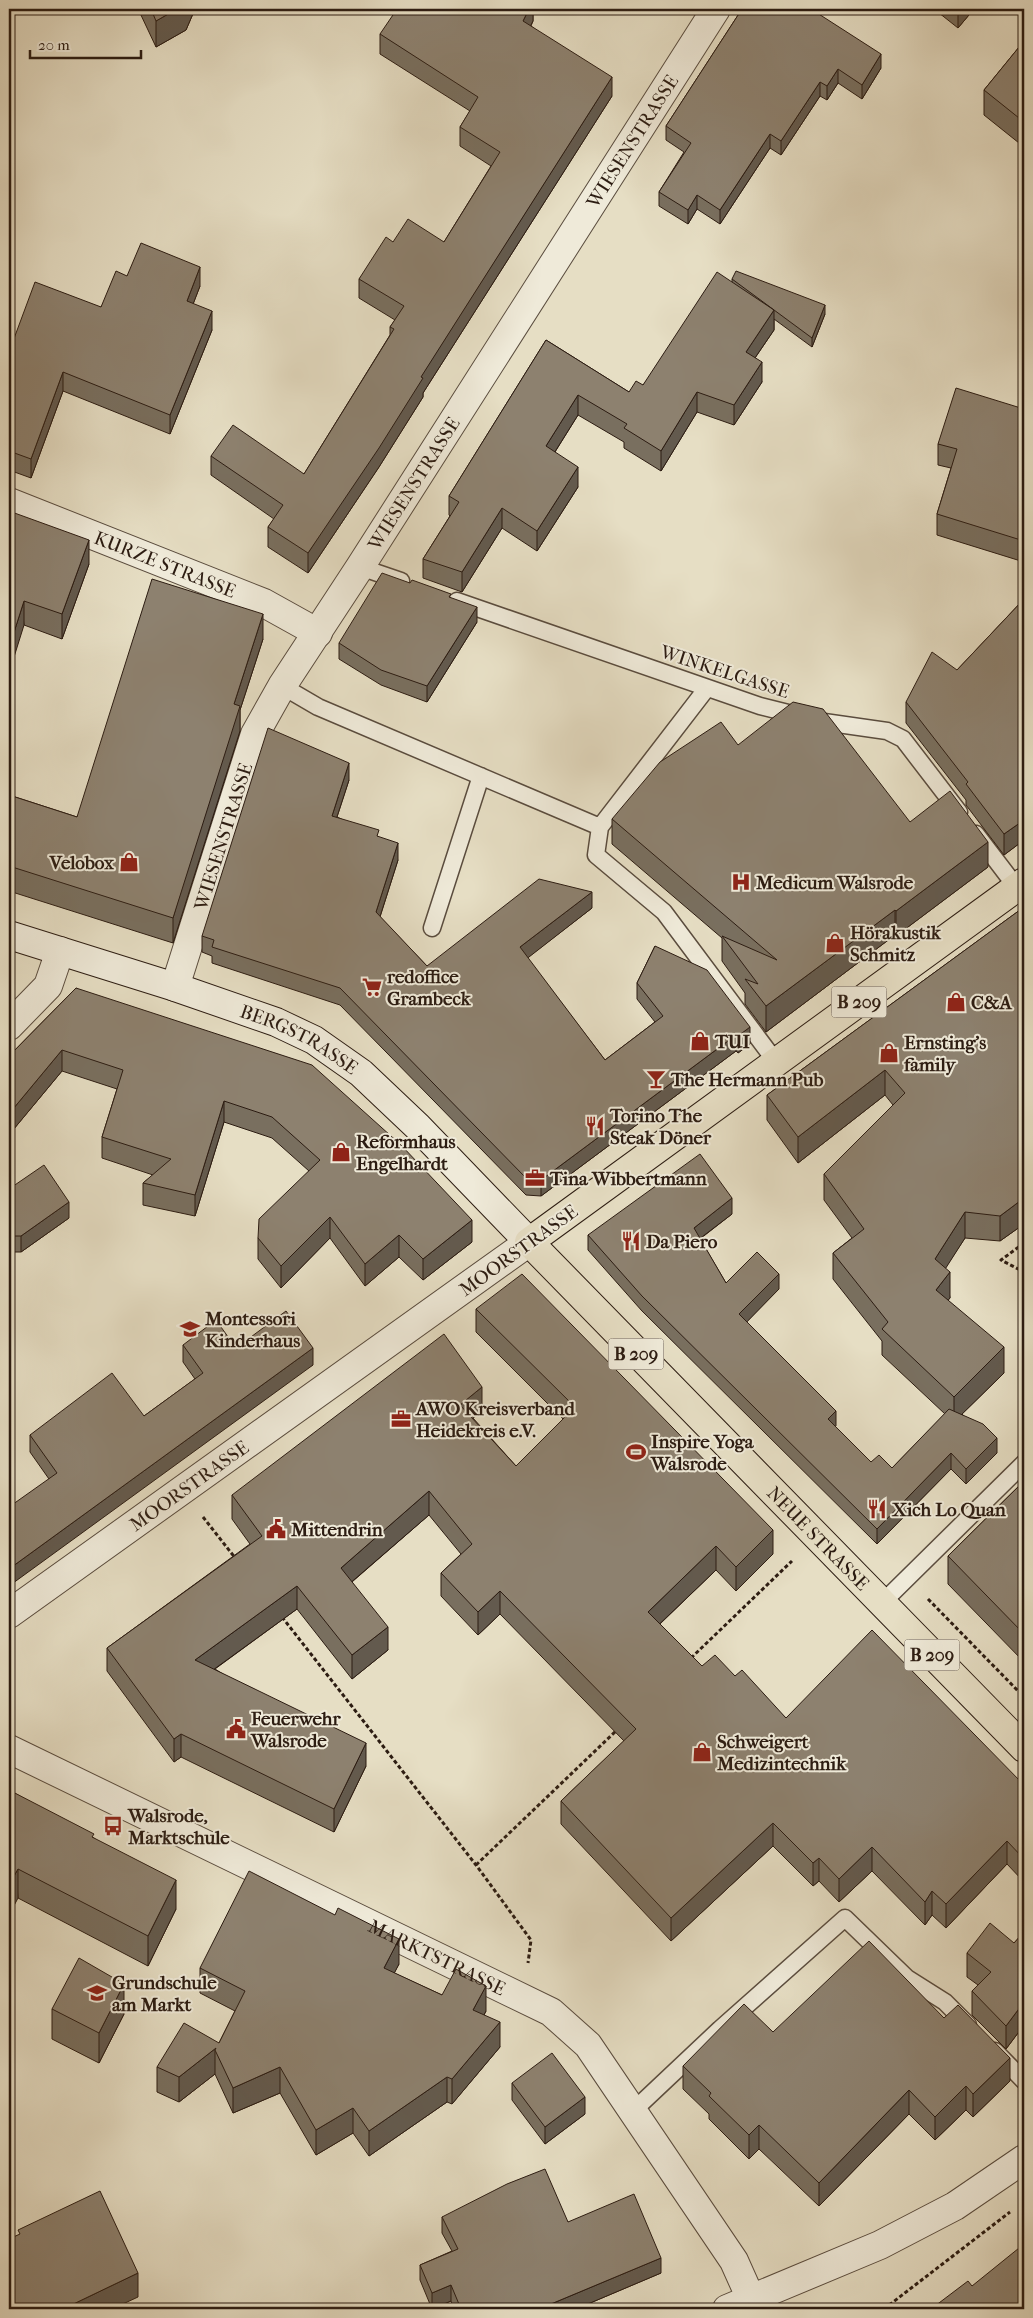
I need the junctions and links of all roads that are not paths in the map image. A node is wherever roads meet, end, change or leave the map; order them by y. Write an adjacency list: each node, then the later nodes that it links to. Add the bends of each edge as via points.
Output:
1 (716, 9): 3 (street, WIESENSTRASSE)
2 (9, 502): 6 (street, KURZE STRASSE, via 264,603)
3 (360, 568): 4 (lane); 6 (street, WIESENSTRASSE)
4 (416, 587)
5 (444, 596): 8 (lane, WINKELGASSE)
6 (318, 633): 7 (street, WIESENSTRASSE)
7 (282, 686): 9 (lane, via 318,707); 15 (street, WIESENSTRASSE, via 255,734)
8 (707, 688): 10 (lane); 11 (lane, WINKELGASSE, via 760,706 824,722 887,731 903,739)
9 (481, 776): 10 (lane); 12 (lane)
10 (600, 827): 17 (lane, via 596,855 664,912)
11 (1020, 885): 17 (main road, MOORSTRASSE / B 209)
12 (432, 928)
13 (9, 935): 14 (street, BERGSTRASSE)
14 (60, 951): 15 (street, BERGSTRASSE); 16 (street, via 48,986)
15 (175, 987): 18 (street, BERGSTRASSE, via 276,1022 314,1040 361,1073)
16 (9, 1026)
17 (776, 1062): 18 (main road, MOORSTRASSE / B 209)
18 (529, 1242): 20 (main road, NEUE STRASSE / B 209); 21 (street, MOORSTRASSE)
19 (1024, 1463): 20 (lane)
20 (882, 1604): 22 (main road, NEUE STRASSE / B 209)
21 (9, 1614)
22 (1024, 1748)
23 (9, 1749): 25 (street, MARKTSTRASSE, via 551,2012 588,2045)
24 (1024, 2081): 25 (lane, via 945,2002 907,1978 845,1918)
25 (633, 2111): 27 (street, MARKTSTRASSE, via 734,2261)
26 (1024, 2159): 27 (street, via 956,2206 880,2245)
27 (743, 2306)

